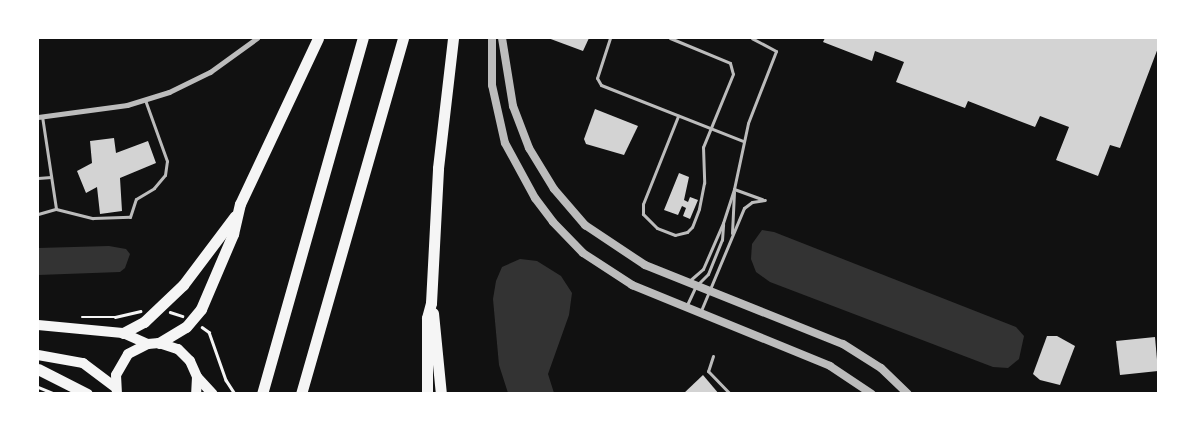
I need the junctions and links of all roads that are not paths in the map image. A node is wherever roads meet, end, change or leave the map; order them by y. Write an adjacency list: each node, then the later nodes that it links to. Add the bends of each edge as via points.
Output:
1 (257, 38): 11 (street, via 210,72)
2 (318, 38): 21 (highway)
3 (363, 38): 41 (highway)
4 (403, 38): 42 (highway)
5 (453, 38): 27 (highway, via 438,168)
6 (492, 38): 28 (street, via 492,85 498,120 519,171 540,204 553,222 597,264 632,286)
7 (502, 38): 24 (street, via 509,88 520,128 554,189 607,242 645,265)
8 (610, 38): 13 (lane, via 598,78 601,84)
9 (670, 38): 14 (lane, via 718,57 733,69)
10 (752, 38): 15 (lane, via 776,51)
11 (145, 100): 12 (street); 19 (lane, via 167,161 165,175 136,200 130,217 93,218)
12 (40, 116): 16 (lane)
13 (678, 116): 14 (lane); 14 (lane, via 644,204 643,214 657,228 675,235 692,227 704,189 704,147)
14 (712, 130): 15 (lane)
15 (743, 141): 18 (lane)
16 (51, 177): 17 (lane); 19 (lane)
17 (38, 178)
18 (734, 189): 22 (lane); 23 (lane); 23 (lane, via 765,200 752,202 744,208)
19 (56, 209): 20 (lane)
20 (38, 214)
21 (235, 216): 31 (highway, via 183,285 144,322); 32 (highway, via 233,234 201,309 186,327)
22 (722, 223): 24 (lane, via 703,269); 25 (lane, via 722,240 708,274)
23 (732, 238): 26 (lane)
24 (688, 282): 25 (street)
25 (696, 286): 26 (street); 28 (lane)
26 (711, 292): 29 (lane); 47 (street, via 843,344 881,368)
27 (431, 303): 43 (highway, via 427,318); 44 (highway)
28 (686, 308): 29 (street)
29 (699, 313): 46 (street, via 830,366)
30 (38, 325): 31 (main road)
31 (124, 333): 32 (main road)
32 (153, 344): 36 (main road, via 185,354); 37 (main road, via 128,354 120,364)
33 (38, 355): 37 (main road, via 82,363)
34 (713, 356): 45 (lane, via 708,371)
35 (38, 369): 38 (highway)
36 (197, 377): 39 (main road); 40 (main road)
37 (116, 390)
38 (87, 394)
39 (196, 394)
40 (213, 394)
41 (262, 394)
42 (301, 394)
43 (426, 394)
44 (442, 394)
45 (730, 394)
46 (872, 394)
47 (908, 394)

